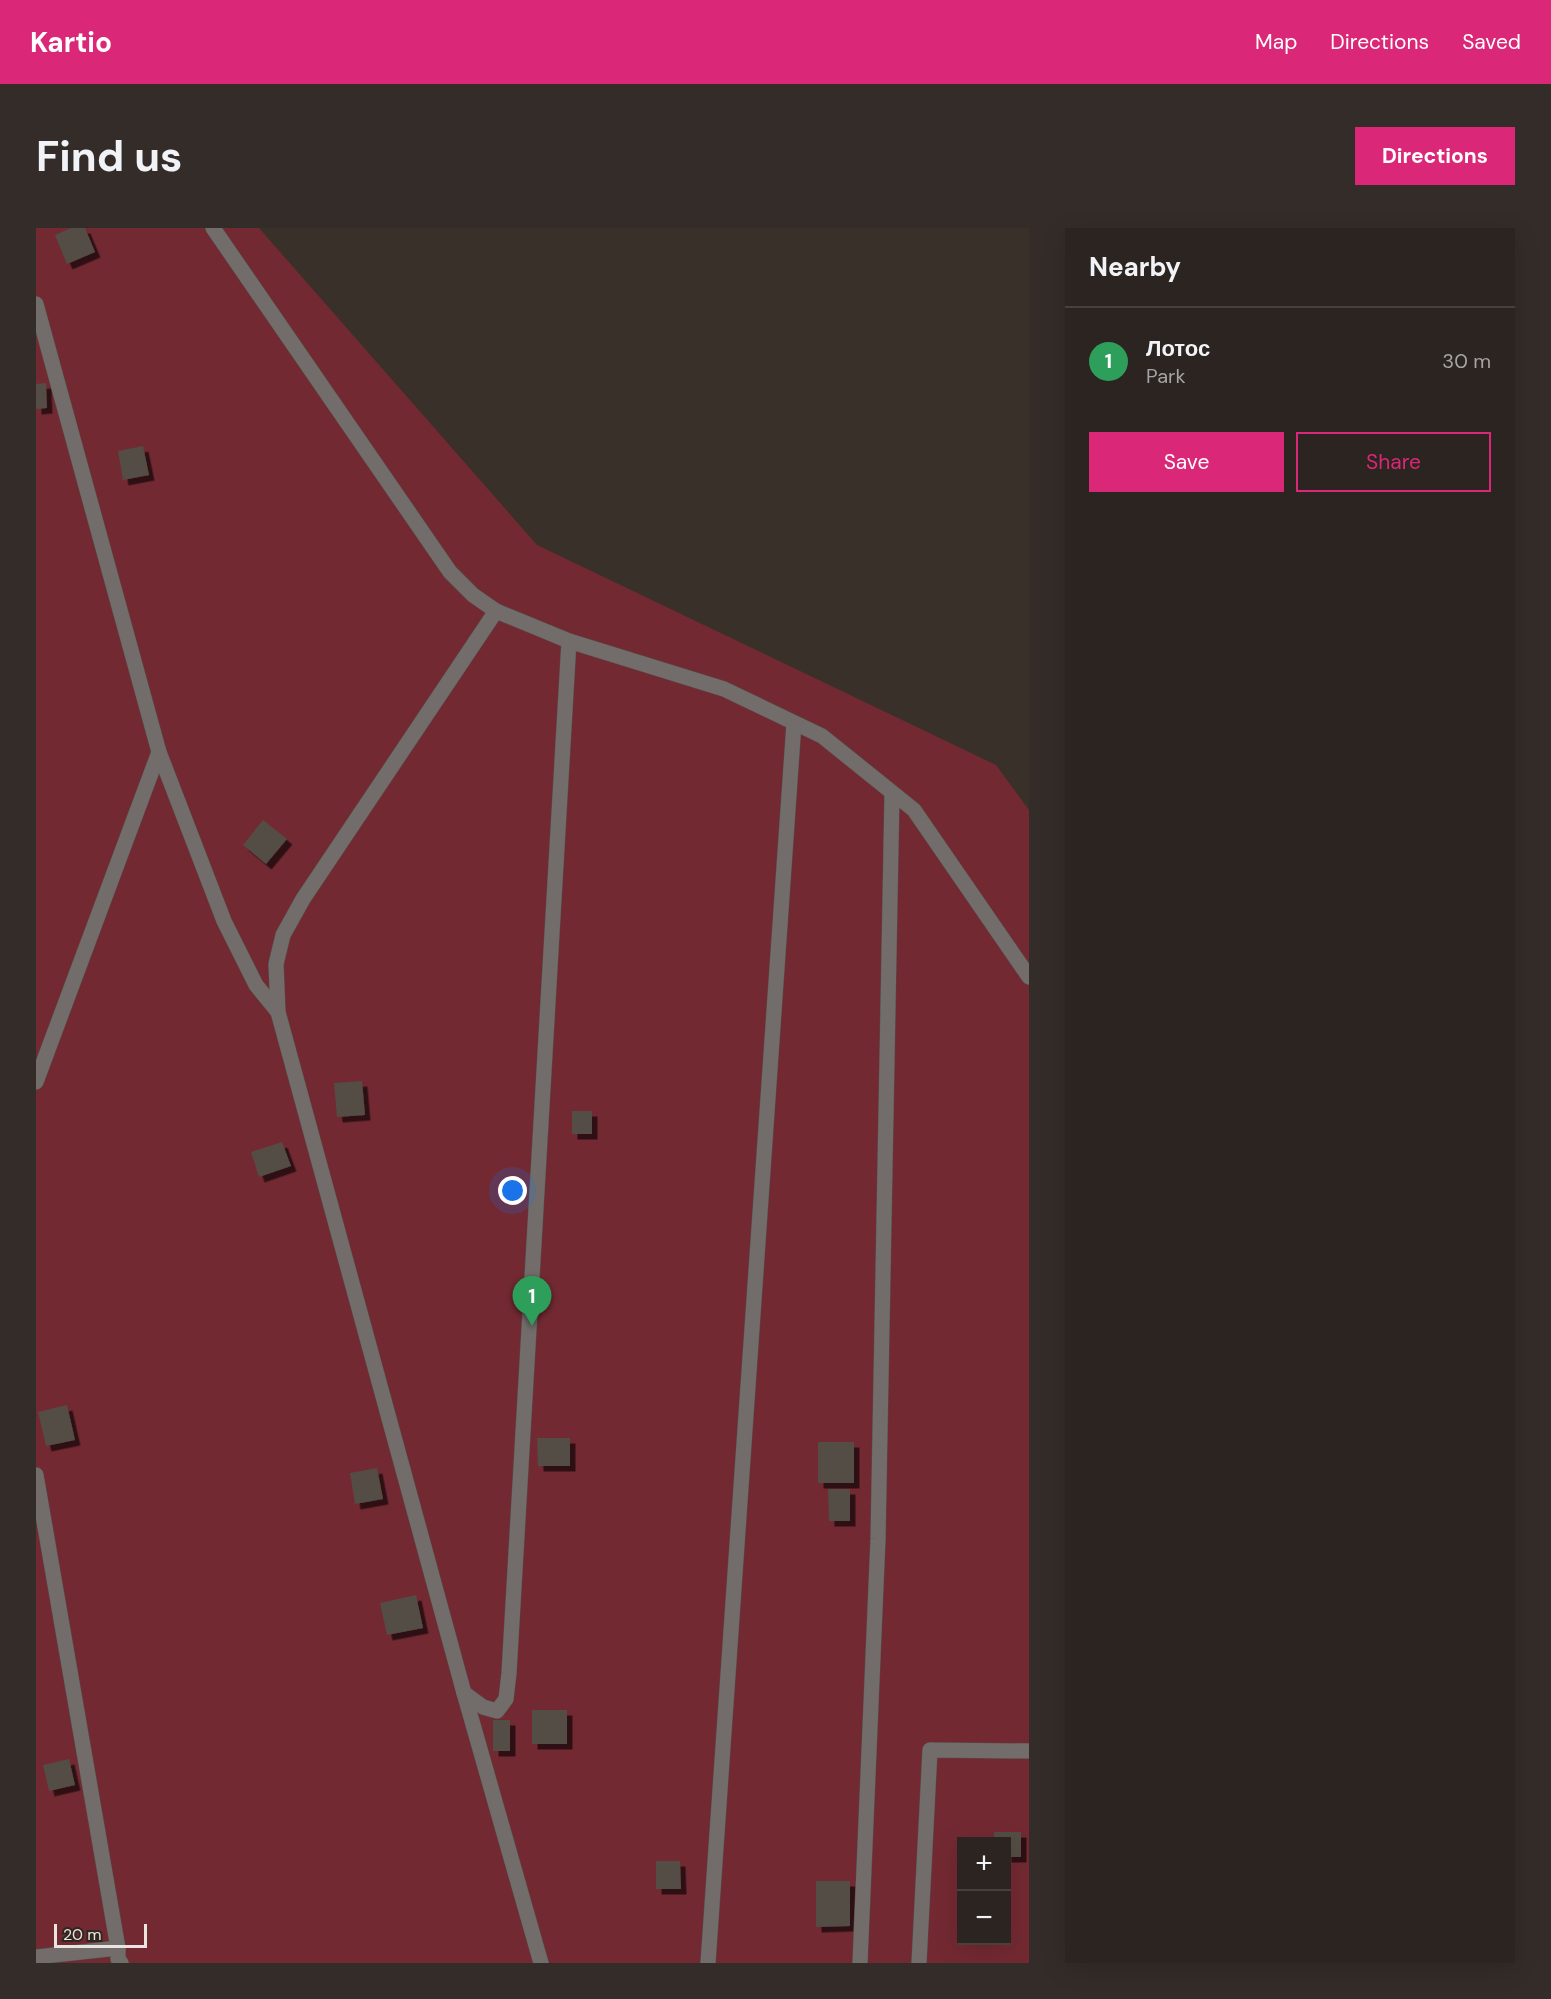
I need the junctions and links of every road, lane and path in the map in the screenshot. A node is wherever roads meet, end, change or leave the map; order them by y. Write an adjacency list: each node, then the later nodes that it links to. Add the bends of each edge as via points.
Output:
1 (213, 228): 3 (lane, via 450,572)
2 (36, 304): 6 (lane)
3 (496, 611): 4 (lane); 9 (lane, via 303,898 283,935 276,964)
4 (569, 641): 5 (lane, via 724,689); 12 (lane, via 507,1690 497,1711 483,1707)
5 (794, 723): 7 (lane, via 822,736); 17 (lane)
6 (159, 752): 9 (lane, via 224,921 256,985); 10 (lane)
7 (892, 794): 8 (lane, via 914,810); 18 (lane, via 878,1539)
8 (1029, 977)
9 (278, 1012): 12 (lane)
10 (36, 1082)
11 (36, 1475): 14 (lane)
12 (464, 1693): 16 (lane)
13 (1029, 1751): 19 (lane, via 930,1750)
14 (119, 1956): 15 (lane)
15 (36, 1957)
16 (541, 1963)
17 (708, 1963)
18 (860, 1963)
19 (919, 1963)

